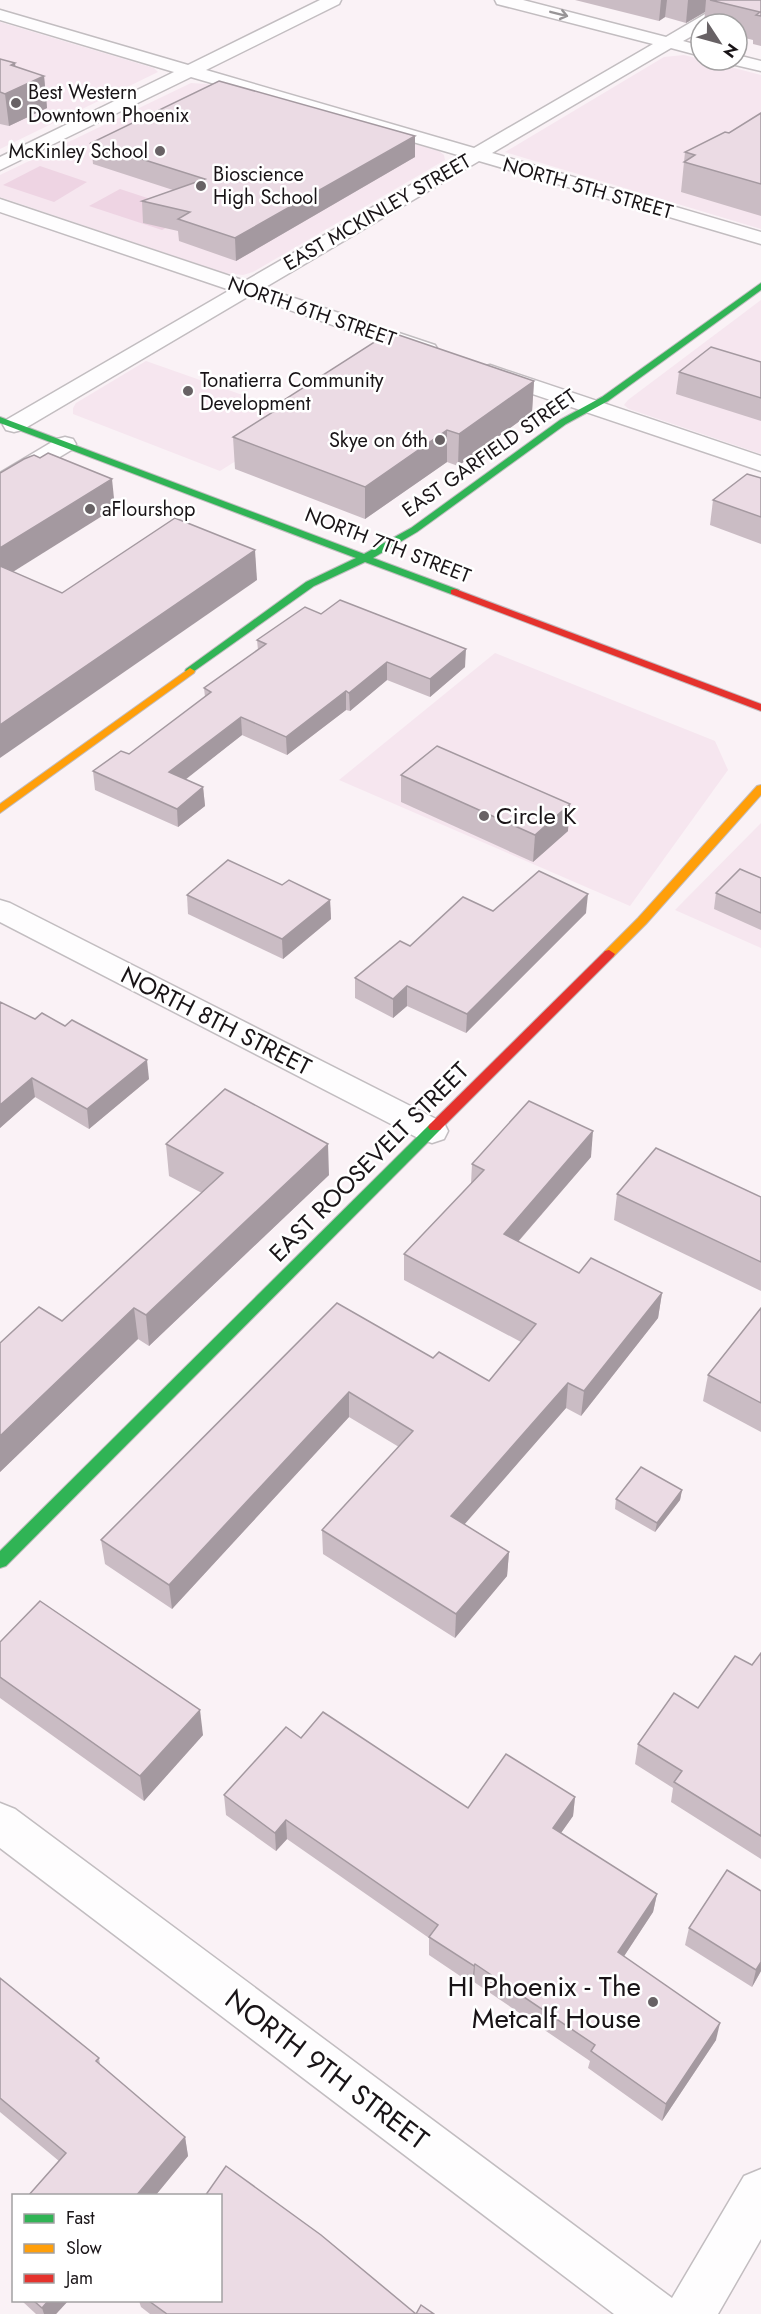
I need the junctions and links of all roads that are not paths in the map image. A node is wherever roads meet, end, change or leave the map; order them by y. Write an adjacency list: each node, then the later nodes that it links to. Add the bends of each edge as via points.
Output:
1 (333, 0): 7 (street)
2 (503, 0): 5 (street, one-way to 5)
3 (741, 0): 5 (street, EAST MCKINLEY STREET)
4 (0, 15): 7 (street, NORTH 5TH STREET)
5 (669, 42): 6 (street); 8 (street, EAST MCKINLEY STREET)
6 (689, 48)
7 (189, 70): 8 (street, NORTH 5TH STREET); 9 (street)
8 (476, 155): 11 (street, NORTH 5TH STREET); 13 (street, EAST MCKINLEY STREET)
9 (0, 164)
10 (0, 205): 13 (street, NORTH 6TH STREET)
11 (761, 238)
12 (761, 286): 16 (street, EAST GARFIELD STREET)
13 (247, 289): 14 (street, NORTH 6TH STREET); 17 (street, EAST MCKINLEY STREET)
14 (446, 357)
15 (469, 364): 16 (street)
16 (591, 406): 19 (street); 21 (street, EAST GARFIELD STREET, via 414,530)
17 (7, 422): 18 (street, NORTH 7TH STREET)
18 (65, 444): 20 (street); 21 (street, NORTH 7TH STREET)
19 (761, 464)
20 (0, 483)
21 (367, 557): 22 (street, NORTH 7TH STREET); 24 (street, EAST GARFIELD STREET, via 310,584)
22 (761, 708)
23 (761, 788): 26 (street, EAST ROOSEVELT STREET, via 642,921)
24 (0, 809)
25 (0, 910): 26 (street, NORTH 8TH STREET)
26 (432, 1131): 27 (street, EAST ROOSEVELT STREET)
27 (0, 1561)
28 (0, 1823): 30 (street, NORTH 9TH STREET)
29 (761, 2193): 31 (street)
30 (654, 2314)
31 (690, 2314)

